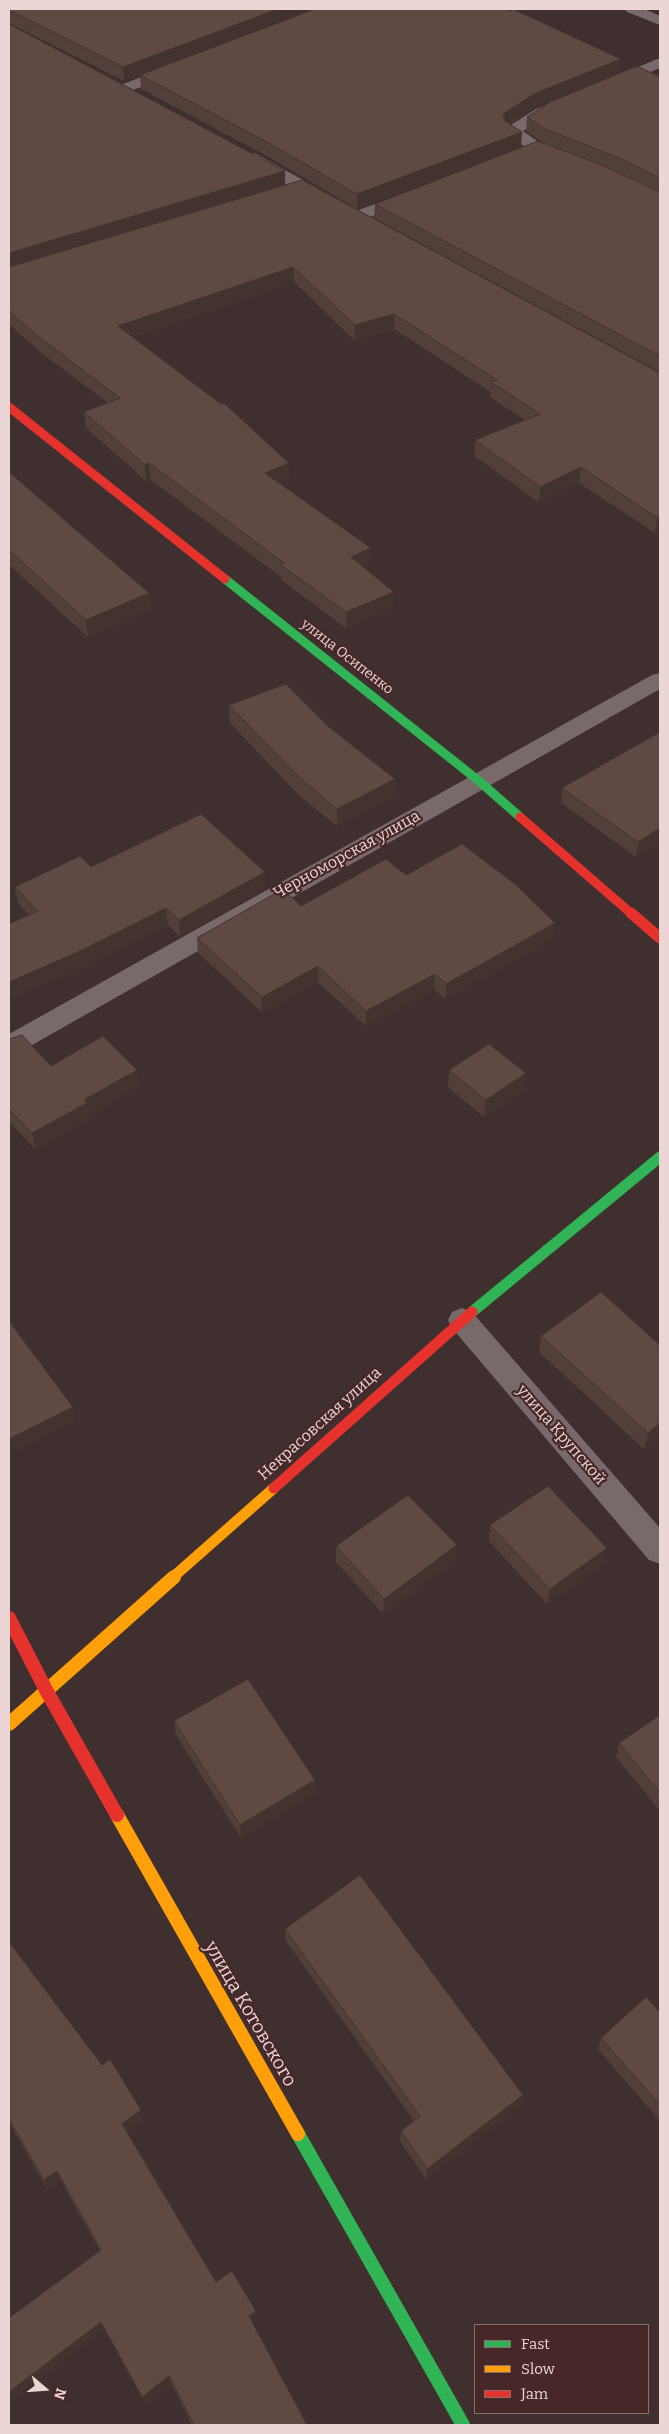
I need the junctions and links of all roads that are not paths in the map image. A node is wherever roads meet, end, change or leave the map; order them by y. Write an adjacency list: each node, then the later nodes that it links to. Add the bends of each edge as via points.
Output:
1 (632, 9): 2 (street)
2 (660, 21)
3 (660, 63): 7 (street)
4 (187, 64): 6 (street)
5 (105, 80): 6 (street)
6 (123, 89): 9 (street)
7 (596, 90)
8 (578, 97): 10 (street, via 542,112 512,131)
9 (140, 98)
10 (537, 148): 12 (street); 13 (street)
11 (243, 152): 14 (street)
12 (555, 155)
13 (492, 165)
14 (303, 188): 15 (street); 17 (street)
15 (284, 193)
16 (419, 193): 17 (street)
17 (356, 217): 18 (street)
18 (374, 226)
19 (9, 407): 21 (street, улица Осипенко)
20 (660, 680): 21 (street, Черноморская улица)
21 (478, 781): 22 (street, улица Осипенко); 23 (street, Черноморская улица)
22 (660, 938)
23 (9, 1046)
24 (660, 1157): 25 (street, Некрасовская улица)
25 (462, 1320): 26 (street, улица Крупской); 28 (street, Некрасовская улица)
26 (660, 1550)
27 (9, 1618): 28 (street, улица Котовского)
28 (46, 1690): 29 (street, Некрасовская улица); 30 (street, улица Котовского)
29 (9, 1724)
30 (463, 2425)

